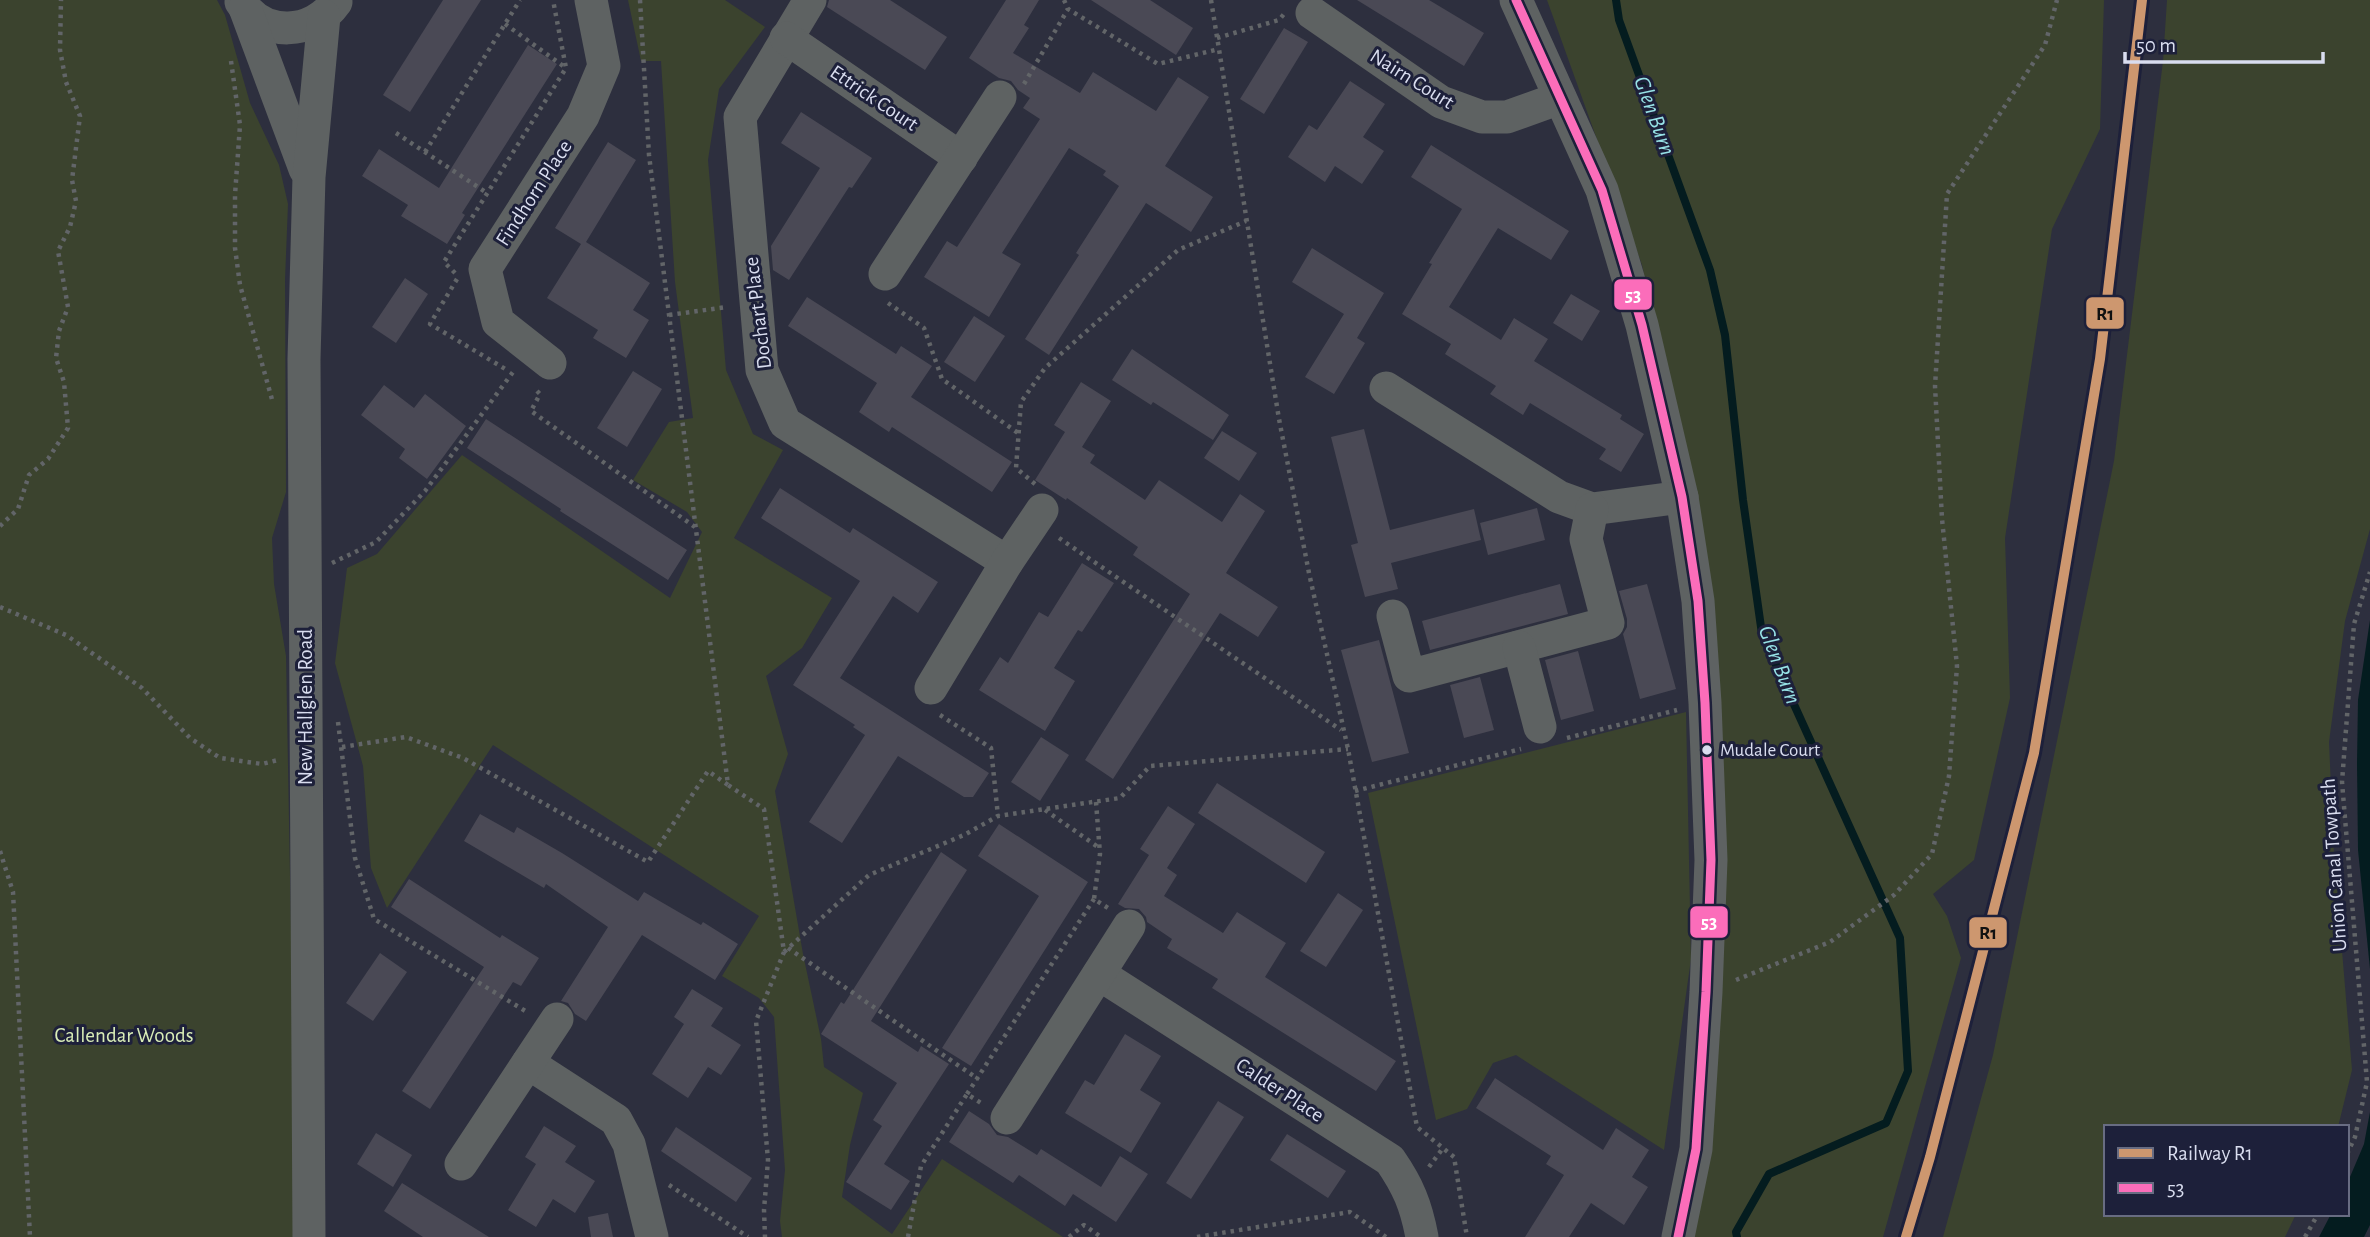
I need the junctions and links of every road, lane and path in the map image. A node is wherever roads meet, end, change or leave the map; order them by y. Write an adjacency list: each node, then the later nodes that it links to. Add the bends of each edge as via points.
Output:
1 (61, 0): 41 (path, via 60,50 66,82 80,116 72,180 76,201 58,251 68,307 56,358 64,382 68,428 48,459 29,475 18,509)
2 (520, 0): 16 (path)
3 (553, 0): 21 (path)
4 (591, 0): 33 (street, Findhorn Place, via 604,66 583,116 485,270 498,322)
5 (640, 0): 32 (path, via 649,155)
6 (810, 0): 17 (street, Dochart Place)
7 (1064, 0): 13 (path)
8 (1211, 0): 18 (path)
9 (1516, 0): 23 (street)
10 (2057, 0): 66 (path, via 2045,46 1947,194 1935,386 1942,520 1957,666 1949,776 1932,854 1894,895 1830,942)
11 (243, 4): 12 (street, via 267,24 280,28 303,27); 27 (street, New Hallglen Road)
12 (334, 5): 27 (street, New Hallglen Road)
13 (1068, 9): 19 (path, via 1158,64); 22 (path, via 1013,105)
14 (1312, 13): 23 (street, Nairn Court, via 1441,102 1482,117 1507,117)
15 (1279, 20): 18 (path)
16 (505, 24): 21 (path); 25 (path)
17 (786, 38): 26 (street, Ettrick Court); 31 (street, Dochart Place, via 740,117)
18 (1217, 38): 19 (path)
19 (1219, 49): 29 (path)
20 (230, 52): 36 (path, via 240,125 235,248 240,285)
21 (566, 68): 28 (path)
22 (1000, 97): 26 (street)
23 (1560, 98): 38 (street, via 1602,190 1642,325)
24 (396, 133): 25 (path)
25 (425, 152): 28 (path)
26 (961, 158): 30 (street)
27 (309, 177): 55 (street, New Hallglen Road, via 303,437)
28 (487, 193): 33 (path, via 444,262 459,276 430,324)
29 (1247, 221): 37 (path, via 1178,250 1045,368 1021,401); 52 (path, via 1279,419)
30 (885, 274): 37 (path, via 873,293 924,328 942,379)
31 (756, 303): 32 (path); 43 (street, Dochart Place, via 762,370 785,423)
32 (669, 315): 42 (path)
33 (531, 368): 34 (path); 42 (path, via 540,394 531,411); 44 (path, via 376,542)
34 (521, 380)
35 (1386, 388): 39 (street, via 1559,498)
36 (273, 403)
37 (1019, 433): 40 (path, via 1016,468 1051,497)
38 (1682, 497): 39 (street); 66 (street, via 1698,601 1705,703 1710,860)
39 (1592, 509): 48 (street, via 1586,540 1608,624)
40 (1038, 516): 43 (street); 52 (path)
41 (0, 526)
42 (695, 527): 56 (path)
43 (1007, 562): 49 (street)
44 (324, 567)
45 (2370, 572): 73 (path, Union Canal Towpath, via 2354,624 2342,782 2367,1082)
46 (0, 607): 55 (path, via 66,635 142,688 190,738 220,758 262,764)
47 (1393, 616): 48 (street, via 1409,676)
48 (1519, 647): 51 (street)
49 (931, 688): 59 (path, via 923,703 991,748)
50 (338, 721): 53 (path)
51 (1540, 727)
52 (1342, 731): 54 (path)
53 (342, 747): 55 (path); 56 (path, via 406,737 463,758 648,862 708,771); 67 (path, via 355,858 373,919)
54 (1348, 749): 57 (path, via 1150,766 1120,798); 72 (path, via 1417,1127)
55 (305, 754): 79 (street, New Hallglen Road)
56 (728, 785): 64 (path, via 764,809)
57 (1096, 802): 58 (path); 60 (path)
58 (1044, 809): 59 (path); 60 (path)
59 (998, 816): 64 (path, via 952,841 869,875)
60 (1099, 847): 62 (path)
61 (0, 851): 78 (path, via 13,892)
62 (1094, 900): 63 (path); 69 (path)
63 (1129, 926): 65 (street)
64 (786, 950): 69 (path); 82 (path, via 756,1021 768,1160)
65 (1099, 974): 71 (street); 88 (street, Calder Place, via 1390,1160 1417,1208)
66 (1706, 992): 90 (street, via 1696,1149)
67 (554, 1023): 68 (street)
68 (528, 1063): 74 (street); 76 (street, via 616,1120 629,1144)
69 (978, 1079): 70 (path)
70 (967, 1094): 71 (path); 83 (path, via 921,1166)
71 (1007, 1118)
72 (1443, 1148): 75 (path); 89 (path, via 1454,1157)
73 (2349, 1150)
74 (461, 1164)
75 (1425, 1173)
76 (639, 1180): 80 (street); 81 (path, via 656,1177)
77 (2317, 1216): 91 (path)
78 (30, 1237)
79 (309, 1237)
80 (652, 1237)
81 (748, 1237)
82 (765, 1237)
83 (908, 1237)
84 (1069, 1237): 85 (path, via 1084,1226)
85 (1101, 1237)
86 (1197, 1237): 87 (path, via 1350,1212)
87 (1386, 1237)
88 (1422, 1237)
89 (1467, 1237)
90 (1678, 1237)
91 (2305, 1237)

